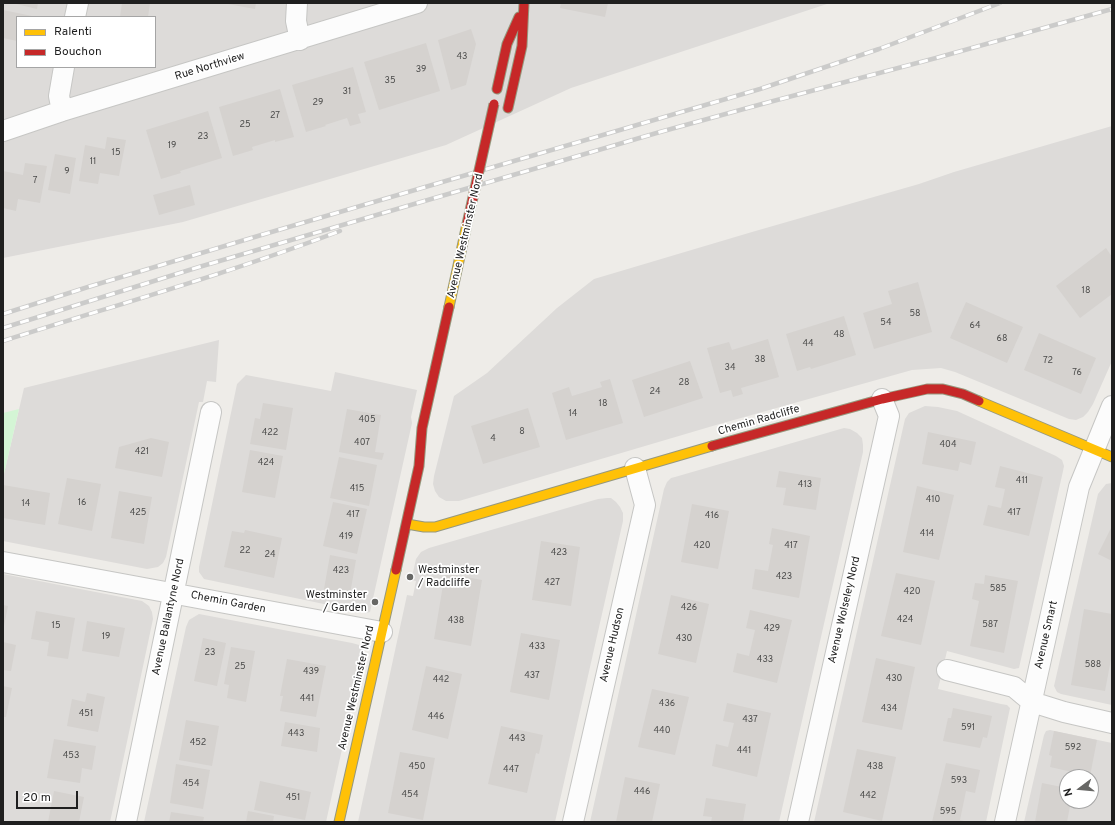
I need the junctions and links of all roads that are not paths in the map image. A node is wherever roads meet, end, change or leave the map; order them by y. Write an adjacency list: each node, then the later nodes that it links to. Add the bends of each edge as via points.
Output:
1 (78, 3): 5 (street)
2 (297, 3): 6 (street, via 296,21)
3 (417, 3): 6 (street, Rue Northview)
4 (523, 6): 9 (street, Avenue Westminster Nord, via 522,46); 16 (street, Avenue Westminster Nord, bridge, via 507,44 422,428)
5 (75, 16)
6 (300, 40): 8 (street, Rue Northview)
7 (64, 68): 8 (street, via 59,96)
8 (62, 111): 10 (street, Rue Northview)
9 (507, 112)
10 (3, 130)
11 (882, 399): 15 (street, Chemin Radcliffe, via 927,389 943,389 963,394); 17 (street, Chemin Radcliffe); 28 (street, Avenue Wolseley Nord, via 889,416)
12 (1112, 406): 15 (street, Avenue Smart)
13 (211, 412): 20 (street, Avenue Ballantyne Nord)
14 (431, 438): 16 (street, Avenue Westminster Nord)
15 (1103, 453): 23 (street, Avenue Smart, via 1080,487)
16 (419, 466): 18 (street, Avenue Westminster Nord)
17 (635, 468): 18 (street, Chemin Radcliffe, via 435,527); 27 (street, Avenue Hudson, via 645,505)
18 (407, 524): 21 (street, Avenue Westminster Nord)
19 (3, 562): 20 (street, Chemin Garden)
20 (174, 593): 21 (street, Chemin Garden); 25 (street, Avenue Ballantyne Nord)
21 (382, 632): 26 (street, Avenue Westminster Nord)
22 (947, 670): 23 (street, via 1014,687)
23 (1032, 702): 24 (street); 29 (street, Avenue Smart)
24 (1112, 723)
25 (126, 822)
26 (339, 822)
27 (573, 822)
28 (798, 822)
29 (1005, 822)

